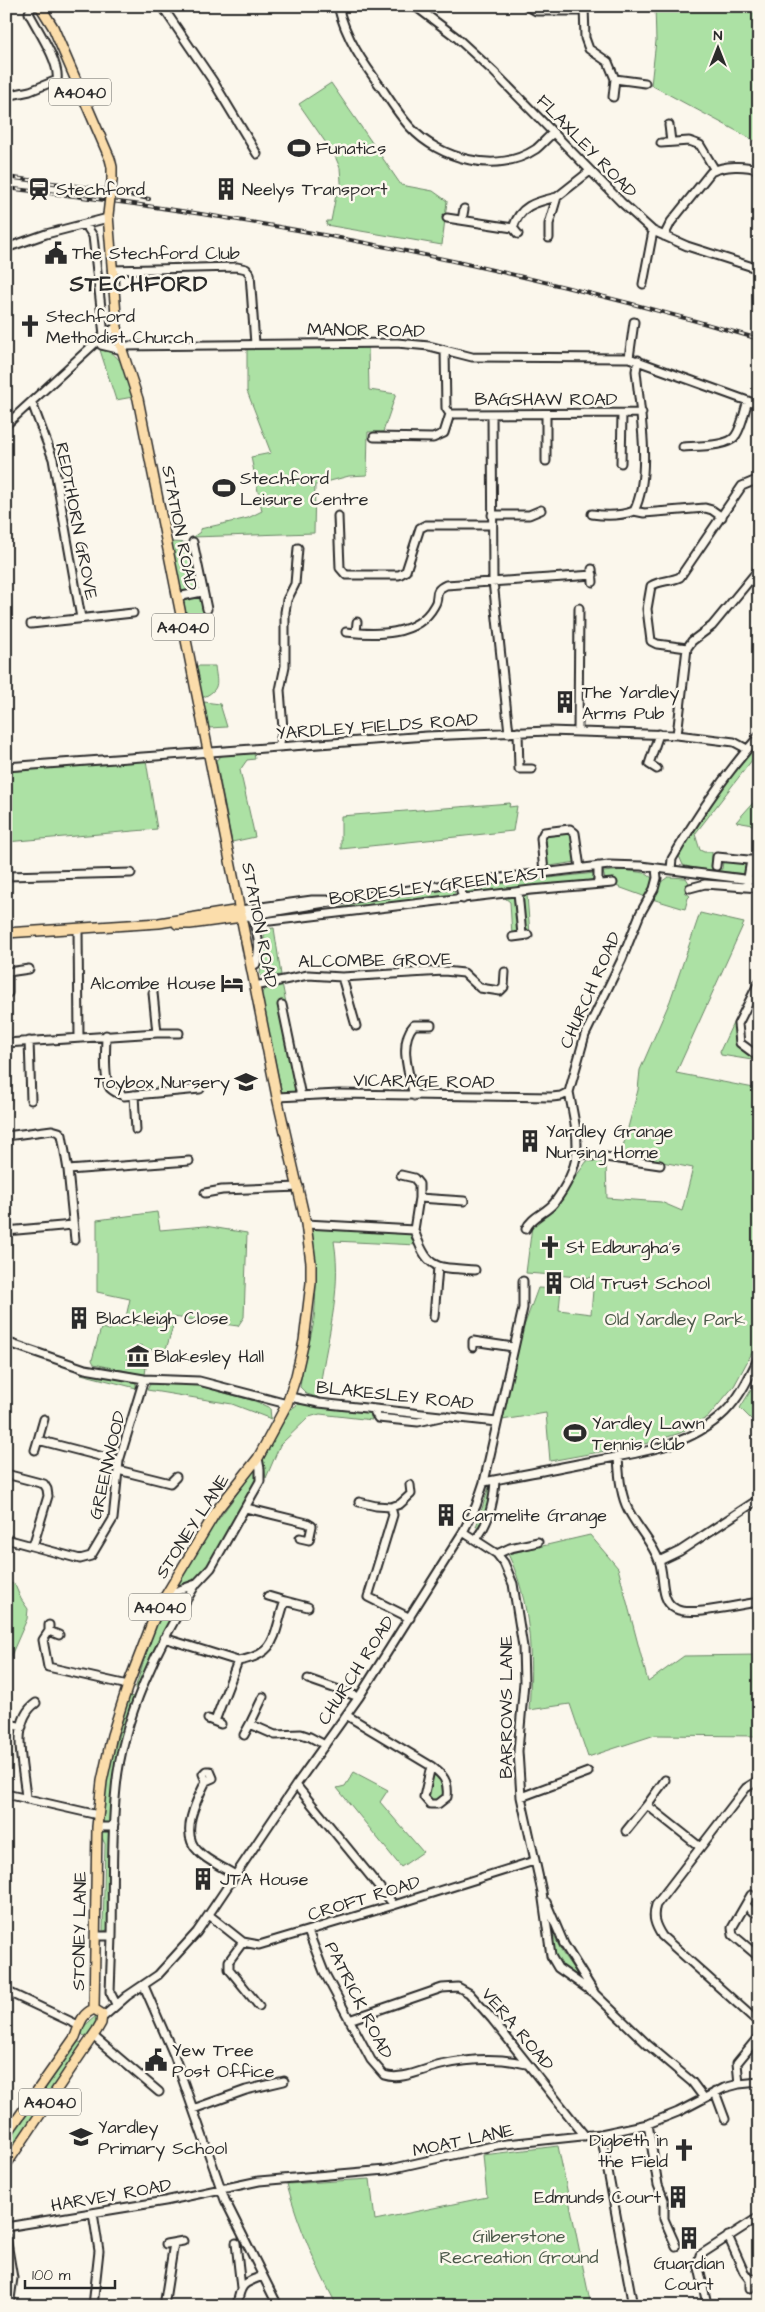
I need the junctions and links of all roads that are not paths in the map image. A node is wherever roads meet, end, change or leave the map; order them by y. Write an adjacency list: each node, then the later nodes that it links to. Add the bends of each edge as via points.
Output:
1 (32, 6): 10 (street, via 29,13 58,74 55,82)
2 (40, 6): 22 (main road, STATION ROAD / A4040, bridge, via 53,27 110,158 112,180)
3 (162, 6): 16 (street)
4 (338, 6): 13 (street, via 346,35 376,81 409,127 441,151 476,161 502,161 535,149)
5 (415, 6): 13 (street, FLAXLEY ROAD, via 456,37)
6 (527, 6): 7 (street, via 536,11)
7 (584, 8): 8 (street, via 585,38 589,49 608,62)
8 (615, 78): 9 (street); 11 (street)
9 (645, 82)
10 (6, 96)
11 (613, 97)
12 (669, 125): 14 (street)
13 (552, 133): 19 (street, FLAXLEY ROAD)
14 (671, 142): 15 (street); 17 (street, via 689,141 700,145)
15 (661, 143)
16 (257, 154)
17 (715, 170): 18 (street, via 738,167); 29 (street, via 671,222)
18 (759, 170)
19 (590, 171): 20 (street); 27 (street, FLAXLEY ROAD)
20 (557, 197): 26 (street, via 526,206); 30 (street, via 549,224)
21 (464, 208): 24 (street)
22 (108, 216): 25 (street); 33 (main road, STATION ROAD / A4040)
23 (447, 218): 24 (street)
24 (462, 220): 26 (street)
25 (85, 224): 31 (street); 37 (street, via 93,236)
26 (513, 228): 28 (street)
27 (653, 231): 29 (street, FLAXLEY ROAD); 34 (street)
28 (518, 234)
29 (664, 236): 32 (street, FLAXLEY ROAD)
30 (549, 238)
31 (6, 248)
32 (759, 269)
33 (112, 270): 36 (main road, STATION ROAD / A4040); 38 (street, via 246,269 250,274)
34 (643, 284)
35 (634, 322): 41 (street)
36 (117, 327): 37 (street); 39 (main road, STATION ROAD / A4040)
37 (101, 338): 39 (street, via 102,344); 44 (street)
38 (255, 344): 39 (street, MANOR ROAD); 40 (street, MANOR ROAD, via 397,343)
39 (121, 348): 70 (main road, STATION ROAD / A4040, via 138,399)
40 (445, 350): 41 (street, MANOR ROAD, via 472,357); 46 (street, via 446,408)
41 (629, 358): 42 (street, MANOR ROAD)
42 (638, 360): 43 (street, MANOR ROAD); 49 (street, via 636,371)
43 (748, 401): 45 (street, MANOR ROAD); 53 (street, via 732,440)
44 (32, 403): 51 (street); 74 (street, REDTHORN GROVE, via 53,459)
45 (759, 405)
46 (450, 414): 47 (street, BAGSHAW ROAD); 52 (street, via 447,429 440,436)
47 (492, 414): 50 (street, BAGSHAW ROAD); 61 (street)
48 (622, 414): 49 (street, BAGSHAW ROAD); 50 (street, BAGSHAW ROAD); 55 (street)
49 (642, 414): 58 (street, via 643,477 639,502)
50 (546, 415): 54 (street)
51 (6, 425)
52 (374, 437)
53 (683, 447)
54 (546, 461)
55 (621, 463)
56 (759, 481): 62 (street, via 742,486)
57 (542, 510): 61 (street, via 529,515)
58 (634, 511): 59 (street, via 606,516); 62 (street, via 706,508)
59 (592, 514)
60 (338, 516): 63 (street, via 340,568 346,575 399,575 406,571 420,528)
61 (492, 516): 63 (street)
62 (722, 517): 79 (street, via 680,577 657,582 648,594 648,626 652,641)
63 (491, 524): 68 (street)
64 (193, 542): 69 (street)
65 (298, 548): 86 (street, via 295,584 287,600)
66 (759, 569): 79 (street, via 712,626)
67 (593, 575): 68 (street)
68 (493, 581): 78 (street, via 439,588 435,605 422,619 405,629 379,635); 82 (street)
69 (202, 592): 70 (street); 72 (street)
70 (177, 597): 88 (main road, STATION ROAD / A4040)
71 (579, 608): 80 (street)
72 (207, 609)
73 (133, 613): 74 (street)
74 (81, 618): 76 (street)
75 (357, 622): 78 (street)
76 (31, 624)
77 (346, 632): 78 (street)
78 (356, 633)
79 (687, 648): 84 (street)
80 (578, 731): 81 (street, YARDLEY FIELDS ROAD); 83 (street, YARDLEY FIELDS ROAD)
81 (518, 732): 82 (street, YARDLEY FIELDS ROAD); 90 (street, via 519,769)
82 (509, 733): 86 (street, YARDLEY FIELDS ROAD)
83 (659, 734): 84 (street, YARDLEY FIELDS ROAD); 91 (street, via 649,764)
84 (677, 735): 87 (street, YARDLEY FIELDS ROAD, via 734,742)
85 (759, 736): 87 (street)
86 (279, 747): 88 (street, YARDLEY FIELDS ROAD)
87 (747, 749): 97 (street, via 706,802 672,859)
88 (209, 751): 89 (street, YARDLEY FIELDS ROAD); 111 (main road, STATION ROAD / A4040)
89 (6, 767)
90 (532, 769)
91 (657, 769)
92 (755, 861): 94 (street, via 717,857); 105 (street)
93 (598, 866): 95 (street, BORDESLEY GREEN EAST); 96 (street, BORDESLEY GREEN EAST); 103 (street)
94 (716, 866)
95 (580, 868): 99 (street, BORDESLEY GREEN EAST); 99 (street, BORDESLEY GREEN EAST, via 575,833 570,829 544,832 541,838)
96 (656, 868): 97 (street, BORDESLEY GREEN EAST); 135 (street, CHURCH ROAD, via 654,889 585,1035)
97 (671, 869): 105 (street, BORDESLEY GREEN EAST)
98 (131, 873): 100 (street)
99 (544, 873): 102 (street, BORDESLEY GREEN EAST)
100 (6, 876)
101 (759, 881): 105 (street)
102 (459, 883): 109 (street); 110 (street, BORDESLEY GREEN EAST)
103 (598, 883): 104 (street, BORDESLEY GREEN EAST); 108 (street, BORDESLEY GREEN EAST)
104 (613, 883)
105 (747, 883): 106 (street, via 705,884); 107 (street)
106 (690, 888)
107 (759, 888)
108 (518, 892): 109 (street, BORDESLEY GREEN EAST); 116 (street, via 525,935)
109 (463, 899): 112 (street, BORDESLEY GREEN EAST)
110 (338, 900): 111 (street, BORDESLEY GREEN EAST, via 320,906); 111 (street, BORDESLEY GREEN EAST, via 312,900)
111 (244, 914): 113 (main road, BORDESLEY GREEN EAST); 113 (main road, BORDESLEY GREEN EAST, via 190,924); 121 (main road, STATION ROAD / A4040)
112 (270, 921)
113 (159, 922): 114 (main road, BORDESLEY GREEN EAST)
114 (78, 929): 115 (main road, BORDESLEY GREEN EAST); 130 (street)
115 (6, 935)
116 (513, 937)
117 (29, 969): 122 (street, via 8,972)
118 (505, 972): 119 (street, ALCOMBE GROVE, via 504,988 500,991 480,988 468,975 456,972)
119 (342, 977): 121 (street, ALCOMBE GROVE, via 294,976); 126 (street)
120 (759, 982): 133 (street, via 738,1024 740,1043)
121 (255, 986): 139 (main road, STATION ROAD / A4040)
122 (6, 994)
123 (153, 994): 128 (street)
124 (282, 1005): 137 (street)
125 (431, 1025): 138 (street, via 414,1024 408,1035 408,1065)
126 (356, 1026)
127 (180, 1032): 128 (street)
128 (157, 1033): 129 (street)
129 (106, 1035): 130 (street); 136 (street, via 110,1087 124,1096)
130 (79, 1038): 131 (street)
131 (30, 1042): 132 (street); 140 (street)
132 (6, 1043)
133 (759, 1057)
134 (200, 1090): 136 (street)
135 (569, 1092): 138 (street, VICARAGE ROAD, via 552,1097); 143 (street, CHURCH ROAD)
136 (134, 1095): 141 (street)
137 (301, 1096): 138 (street, VICARAGE ROAD); 139 (street, VICARAGE ROAD)
138 (414, 1096)
139 (277, 1098): 148 (main road, STONEY LANE / A4040)
140 (31, 1100)
141 (136, 1130)
142 (6, 1136): 146 (street, via 52,1130 59,1132 64,1142)
143 (578, 1152): 145 (street); 154 (street, CHURCH ROAD, via 573,1170 553,1204)
144 (189, 1161): 146 (street)
145 (660, 1165)
146 (68, 1170): 153 (street)
147 (401, 1176): 150 (street, via 414,1178 419,1184)
148 (299, 1187): 149 (street); 152 (main road, STONEY LANE / A4040)
149 (205, 1193)
150 (419, 1198): 151 (street); 155 (street)
151 (464, 1201)
152 (306, 1224): 155 (street); 167 (main road, STONEY LANE / A4040, via 311,1262 308,1316)
153 (73, 1225): 156 (street); 157 (street)
154 (526, 1229)
155 (414, 1230): 158 (street, via 420,1247 431,1263)
156 (6, 1232)
157 (75, 1240)
158 (438, 1267): 159 (street); 161 (street)
159 (475, 1270)
160 (523, 1281): 164 (street, CHURCH ROAD, via 523,1308)
161 (434, 1317)
162 (6, 1342): 166 (street, BLAKESLEY ROAD, via 85,1368)
163 (473, 1347): 164 (street, via 473,1341)
164 (513, 1347): 169 (street, CHURCH ROAD)
165 (759, 1357): 172 (street, via 738,1396 708,1426 679,1442)
166 (144, 1379): 167 (street, BLAKESLEY ROAD, via 199,1381); 174 (street, GREENWOOD)
167 (288, 1401): 169 (street, BLAKESLEY ROAD); 173 (main road, STONEY LANE / A4040)
168 (44, 1419): 170 (street)
169 (497, 1422): 179 (street, CHURCH ROAD)
170 (38, 1440): 171 (street); 174 (street)
171 (36, 1450)
172 (618, 1457): 178 (street); 192 (street, via 626,1506)
173 (258, 1458): 184 (street, via 260,1481); 194 (main road, STONEY LANE / A4040, via 217,1510)
174 (119, 1462): 175 (street, GREENWOOD)
175 (118, 1470): 177 (street, via 170,1483); 190 (street, GREENWOOD, via 113,1519 91,1556 80,1559)
176 (6, 1474): 190 (street, via 44,1484 47,1489 48,1496)
177 (176, 1477)
178 (495, 1480): 179 (street); 188 (street, via 488,1519)
179 (484, 1482): 185 (street, CHURCH ROAD)
180 (410, 1485): 183 (street, via 411,1494 407,1499)
181 (759, 1500): 192 (street)
182 (359, 1502): 183 (street)
183 (391, 1507): 199 (street, via 392,1523 368,1597)
184 (246, 1508): 186 (street, via 307,1522 312,1526 310,1540); 193 (street, via 211,1568)
185 (464, 1532): 188 (street, BARROWS LANE); 199 (street, CHURCH ROAD)
186 (300, 1538)
187 (6, 1539): 190 (street, GREENWOOD)
188 (476, 1539): 191 (street, BARROWS LANE)
189 (538, 1542): 191 (street)
190 (33, 1546)
191 (497, 1554): 223 (street, BARROWS LANE, via 513,1584 522,1630 524,1682 518,1751)
192 (659, 1561): 197 (street, via 665,1596 679,1611)
193 (196, 1584): 194 (street); 201 (street)
194 (166, 1595): 204 (main road, STONEY LANE / A4040)
195 (268, 1596): 196 (street)
196 (285, 1601): 198 (street); 202 (street, via 270,1648)
197 (759, 1602)
198 (308, 1607)
199 (410, 1618): 207 (street, CHURCH ROAD)
200 (59, 1635): 204 (street, via 49,1628 43,1640 48,1667)
201 (164, 1638): 202 (street); 205 (street)
202 (238, 1661): 210 (street)
203 (308, 1679): 207 (street)
204 (127, 1688): 205 (street); 226 (main road, STONEY LANE / A4040, via 107,1758)
205 (140, 1695): 227 (street, via 120,1760)
206 (263, 1697): 212 (street)
207 (359, 1697): 209 (street, CHURCH ROAD)
208 (36, 1703): 213 (street, via 31,1706)
209 (346, 1715): 215 (street, CHURCH ROAD); 216 (street)
210 (215, 1721)
211 (6, 1723): 213 (street)
212 (250, 1724): 214 (street); 215 (street, via 275,1735 310,1737)
213 (22, 1727): 224 (street, via 21,1762)
214 (244, 1735)
215 (325, 1745): 221 (street, CHURCH ROAD)
216 (431, 1766): 216 (street, via 442,1774 448,1785 447,1797 438,1804 430,1804 424,1797)
217 (588, 1772): 223 (street)
218 (665, 1780): 225 (street)
219 (759, 1780): 230 (street, via 746,1788)
220 (206, 1781): 232 (street, via 191,1821 192,1843 198,1852)
221 (296, 1785): 232 (street, CHURCH ROAD); 236 (street)
222 (6, 1794): 224 (street)
223 (521, 1797): 231 (street, BARROWS LANE)
224 (26, 1799): 226 (street)
225 (647, 1805): 229 (street); 230 (street)
226 (98, 1814): 228 (main road, STONEY LANE / A4040)
227 (114, 1824): 228 (street); 241 (street)
228 (97, 1827): 240 (main road, STONEY LANE / A4040)
229 (626, 1832)
230 (700, 1846): 252 (street, via 656,1905 655,1922 662,1936)
231 (534, 1861): 233 (street, BARROWS LANE); 236 (street, CROFT ROAD)
232 (235, 1874): 238 (street, CHURCH ROAD)
233 (542, 1892): 246 (street, BARROWS LANE, via 564,1944); 246 (street, BARROWS LANE, via 554,1963)
234 (751, 1895): 235 (street)
235 (746, 1905): 237 (street); 243 (street, via 732,1928 733,1935)
236 (394, 1906): 239 (street, CROFT ROAD)
237 (753, 1912)
238 (209, 1915): 242 (street); 244 (street, CHURCH ROAD, via 183,1949)
239 (308, 1931): 242 (street, CROFT ROAD, via 258,1945); 251 (street, PATRICK ROAD, via 324,1972)
240 (96, 1936): 241 (street); 249 (main road, STONEY LANE / A4040)
241 (112, 1936): 247 (street, via 110,1992)
242 (244, 1942): 248 (street, via 229,1961 229,1969)
243 (759, 1957)
244 (144, 1986): 247 (street, CHURCH ROAD); 265 (street)
245 (6, 1991): 253 (street)
246 (595, 1994): 264 (street, BARROWS LANE, via 692,2082)
247 (116, 2004): 250 (street, CHURCH ROAD)
248 (259, 2006)
249 (94, 2009): 250 (main road, via 100,2011); 253 (main road, A4040, via 83,2017)
250 (102, 2017): 255 (main road, CHURCH ROAD / A4040)
251 (349, 2020): 256 (street, VERA ROAD, via 442,1988 458,1987 474,1999); 257 (street, PATRICK ROAD, via 370,2060 380,2073 387,2076 400,2076 455,2062)
252 (759, 2023)
253 (77, 2029): 255 (main road, via 84,2039); 269 (main road, A4040)
254 (759, 2036): 261 (street, via 737,2063)
255 (93, 2037): 262 (street); 271 (main road, CHURCH ROAD / A4040)
256 (514, 2049): 257 (street); 258 (street, VERA ROAD)
257 (508, 2061): 258 (street, PATRICK ROAD)
258 (527, 2065): 270 (street, VERA ROAD)
259 (284, 2081): 265 (street, via 246,2090)
260 (759, 2082): 261 (street)
261 (738, 2084): 263 (street)
262 (159, 2092)
263 (715, 2092): 264 (street); 266 (street)
264 (704, 2098): 267 (street, MOAT LANE)
265 (193, 2109): 272 (street)
266 (724, 2119)
267 (648, 2124): 268 (street, MOAT LANE); 280 (street, via 658,2185 664,2200 664,2219)
268 (601, 2134): 270 (street, MOAT LANE); 293 (street)
269 (6, 2135)
270 (585, 2136): 272 (street, MOAT LANE, via 497,2146 386,2170 281,2178)
271 (6, 2165)
272 (221, 2190): 273 (street, HARVEY ROAD); 281 (street)
273 (93, 2213): 275 (street, HARVEY ROAD); 289 (street, via 99,2251)
274 (759, 2217): 276 (street)
275 (6, 2227)
276 (728, 2236): 283 (street); 287 (street, via 698,2259)
277 (6, 2237): 288 (street, via 13,2278)
278 (183, 2241): 290 (street, via 170,2244)
279 (236, 2243): 284 (street)
280 (676, 2246)
281 (263, 2276): 284 (street, via 246,2282); 292 (street)
282 (759, 2278): 283 (street)
283 (750, 2280): 285 (street)
284 (241, 2288): 291 (street)
285 (750, 2288)
286 (716, 2304): 287 (street)
287 (706, 2305)
288 (9, 2306)
289 (93, 2306)
290 (164, 2306)
291 (237, 2306)
292 (278, 2306)
293 (633, 2306)

